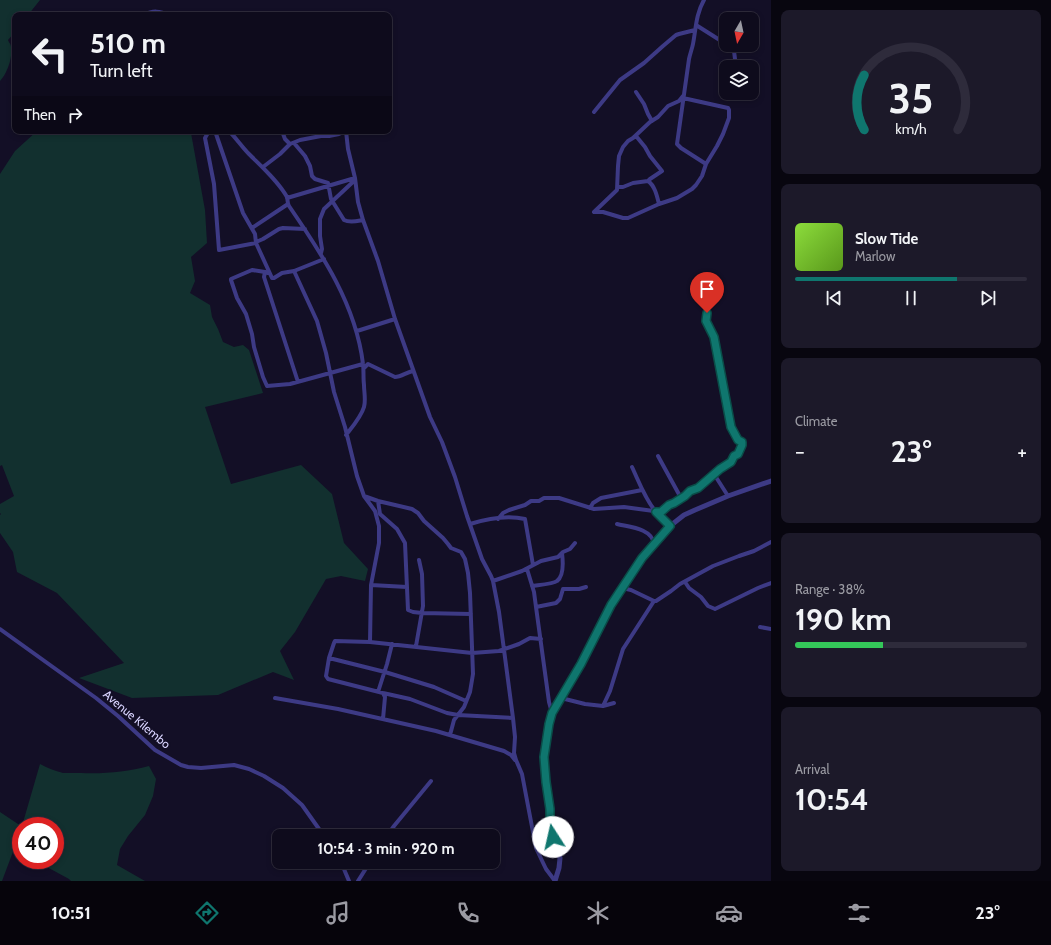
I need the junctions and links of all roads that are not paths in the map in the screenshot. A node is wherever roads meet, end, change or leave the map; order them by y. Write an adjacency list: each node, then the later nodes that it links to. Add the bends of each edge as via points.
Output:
1 (704, 0): 2 (street)
2 (696, 24): 3 (street); 4 (street)
3 (695, 30): 6 (street); 7 (street, via 676,35 620,80)
4 (719, 40)
5 (636, 92): 8 (street)
6 (684, 97): 8 (street, via 668,106); 17 (street, via 677,145); 17 (street, via 730,110 723,134)
7 (594, 112)
8 (652, 121): 15 (street)
9 (207, 134): 30 (street, via 205,138 214,184 220,250)
10 (216, 134): 28 (street, via 243,213)
11 (232, 134): 18 (street)
12 (283, 134): 16 (street)
13 (339, 134): 16 (street, via 300,140)
14 (346, 134): 19 (street)
15 (636, 136): 20 (street, via 662,170); 22 (street, via 622,148 619,156)
16 (292, 144): 18 (street); 21 (street, via 305,156 312,176)
17 (706, 164): 26 (street, via 702,176 692,189)
18 (263, 167): 23 (street)
19 (355, 179): 21 (street); 24 (street); 27 (street)
20 (648, 181): 22 (street); 26 (street, via 655,190)
21 (329, 185): 23 (street); 24 (street)
22 (618, 187): 26 (street, via 594,212 628,218)
23 (287, 198): 25 (street)
24 (332, 201): 27 (street, via 344,220); 31 (street, via 324,209 320,219)
25 (288, 204): 28 (street); 29 (street)
26 (660, 204)
27 (363, 220): 36 (street)
28 (252, 228): 30 (street)
29 (305, 229): 30 (street, via 279,229); 31 (street)
30 (256, 243): 34 (street)
31 (320, 253): 32 (street)
32 (324, 259): 33 (street); 37 (street, via 340,289)
33 (294, 272): 34 (street, via 282,273 274,278); 41 (street, via 317,321)
34 (267, 273): 42 (street, via 264,279); 42 (street, via 252,270 230,280 246,314 267,386)
35 (708, 305): 46 (street, via 706,321 714,337 731,427 738,440 742,442 738,454)
36 (395, 319): 37 (street); 40 (street)
37 (357, 332): 38 (street)
38 (363, 364): 39 (street); 41 (street)
39 (364, 369): 40 (street, via 368,364 395,377); 43 (street, via 364,406)
40 (413, 371): 58 (street, via 453,471)
41 (330, 373): 42 (street); 43 (street)
42 (298, 382)
43 (346, 435): 49 (street)
44 (658, 456): 51 (street)
45 (632, 466): 48 (street)
46 (714, 474): 50 (street); 51 (street)
47 (771, 481): 50 (street)
48 (642, 490): 53 (street, via 601,498); 55 (street)
49 (364, 496): 52 (street); 71 (street, via 375,511 379,526 379,543)
50 (728, 496): 60 (street, via 695,510)
51 (681, 498): 55 (street, via 661,512)
52 (378, 501): 73 (street, via 380,514 398,529 405,543); 79 (street, via 412,509 451,548 461,552 468,573)
53 (590, 508): 54 (street, via 563,499 550,498 531,501); 55 (street, via 624,507)
54 (509, 510): 56 (street); 57 (street)
55 (656, 512): 60 (street)
56 (516, 518): 57 (street); 66 (street, via 526,520)
57 (498, 519): 58 (street)
58 (470, 524): 68 (street)
59 (617, 524): 63 (street, via 647,533 652,537)
60 (670, 526): 63 (street)
61 (771, 542): 69 (street, via 713,566)
62 (575, 543): 64 (street)
63 (654, 545): 75 (street)
64 (562, 553): 66 (street, via 558,557); 72 (street, via 559,580)
65 (419, 560): 78 (street)
66 (533, 565): 67 (street)
67 (527, 569): 68 (street); 72 (street)
68 (492, 582): 87 (street)
69 (685, 582): 70 (street, via 708,606 715,609); 76 (street)
70 (771, 583)
71 (371, 585): 73 (street); 84 (street)
72 (532, 586): 77 (street)
73 (407, 587): 78 (street, via 408,610)
74 (586, 587): 77 (street, via 563,589 556,603)
75 (622, 588): 76 (street); 93 (street)
76 (654, 601): 96 (street, via 623,649)
77 (536, 607): 83 (street)
78 (422, 613): 79 (street); 86 (street)
79 (471, 614): 88 (street)
80 (760, 627): 82 (street)
81 (0, 629): 106 (street, Avenue Kilembo, via 96,698 155,750 188,767 234,765 264,776 302,805)
82 (771, 629)
83 (541, 639): 87 (street, via 530,638); 98 (street)
84 (370, 642): 85 (street); 89 (street, via 335,641)
85 (392, 644): 86 (street); 90 (street)
86 (416, 646): 88 (street)
87 (504, 650): 88 (street); 101 (street)
88 (472, 653): 94 (street, via 473,674)
89 (329, 658): 90 (street); 91 (street, via 326,678)
90 (385, 672): 91 (street); 94 (street, via 434,687)
91 (381, 693): 99 (street, via 410,699); 102 (street, via 385,697)
92 (275, 698): 102 (street)
93 (561, 698): 96 (street); 98 (street)
94 (466, 701): 97 (street)
95 (614, 703): 96 (street)
96 (603, 706)
97 (464, 707): 99 (street); 100 (street)
98 (552, 713): 112 (street, via 544,757 550,823 560,858 560,868)
99 (458, 715): 100 (street); 103 (street)
100 (467, 716): 101 (street)
101 (514, 718): 104 (street)
102 (383, 719): 103 (street)
103 (450, 734): 104 (street, via 504,751)
104 (516, 760): 112 (street, via 522,774 535,845 546,869)
105 (431, 781): 107 (street)
106 (319, 829)
107 (392, 829)
108 (344, 869): 110 (street)
109 (366, 869): 111 (street)
110 (349, 881)
111 (358, 881)
112 (555, 881)

